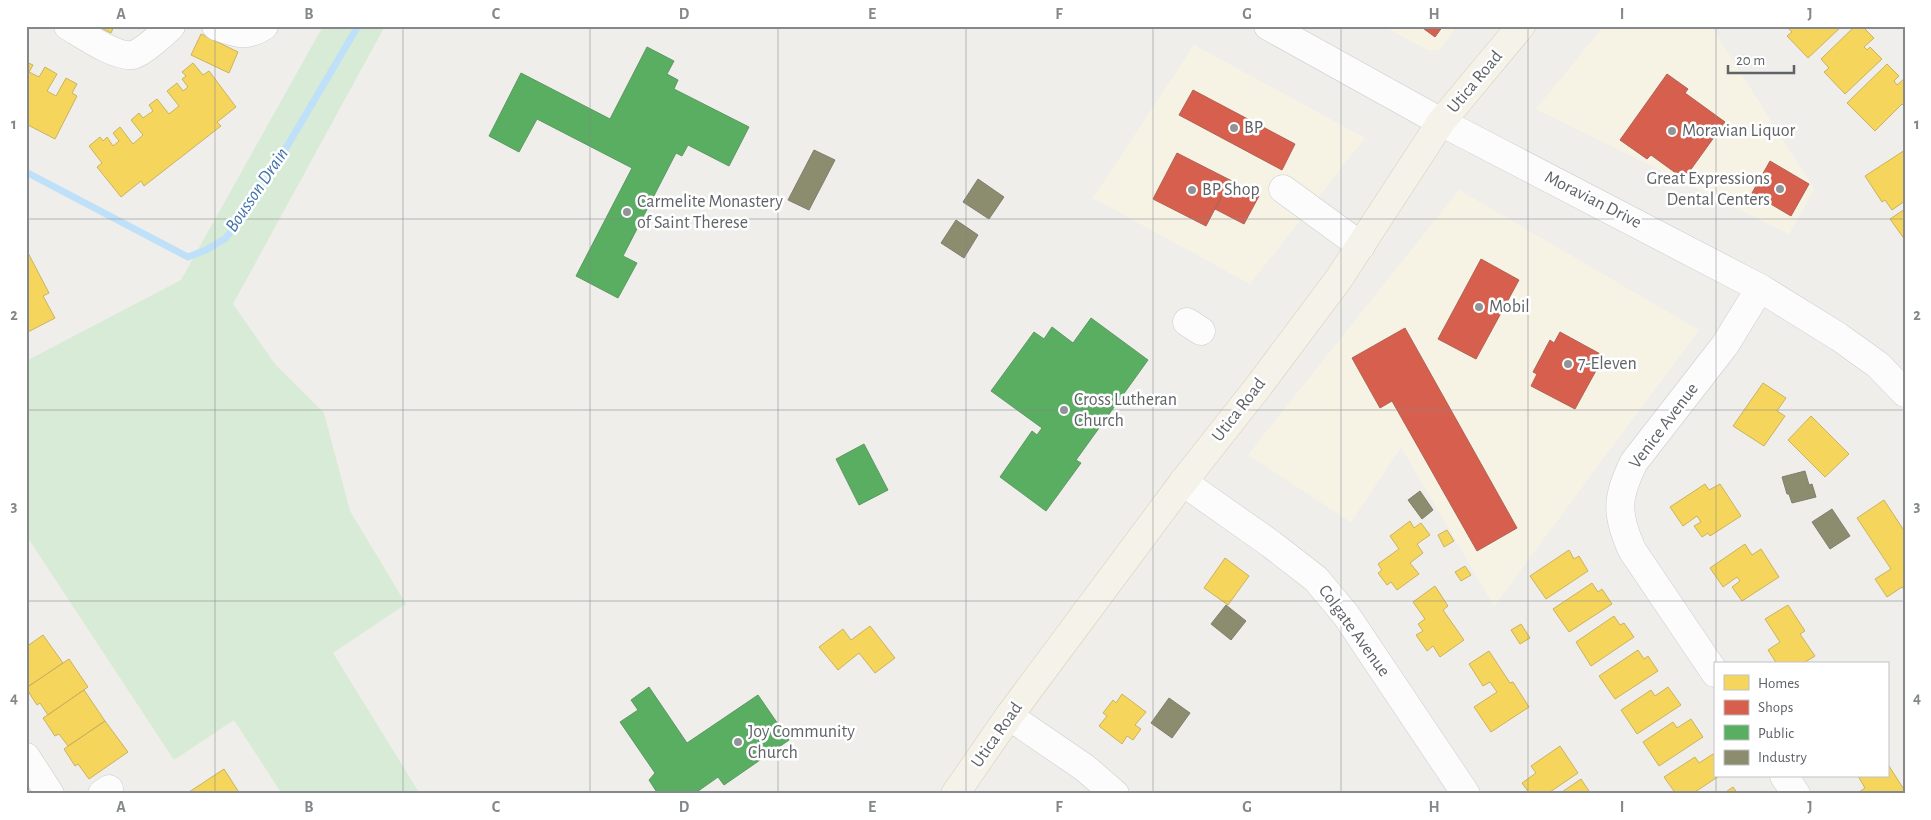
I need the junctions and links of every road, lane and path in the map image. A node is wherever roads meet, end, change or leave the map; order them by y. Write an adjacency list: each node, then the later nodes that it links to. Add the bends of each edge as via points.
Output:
1 (68, 26): 2 (street, via 112,50 133,55)
2 (171, 26)
3 (216, 26): 4 (street, via 250,34)
4 (264, 26)
5 (1268, 26): 7 (street, Moravian Drive)
6 (1522, 26): 7 (main road, Utica Road)
7 (1441, 122): 9 (main road, Utica Road); 10 (street, Moravian Drive)
8 (1282, 189): 9 (street)
9 (1361, 246): 12 (main road, Utica Road, via 1258,387)
10 (1760, 288): 11 (street, Moravian Drive, via 1878,365); 13 (street, Venice Avenue, via 1725,346 1634,462 1623,483 1619,506 1623,530 1632,550)
11 (1905, 393)
12 (1183, 482): 14 (main road, Utica Road); 20 (street, Colgate Avenue, via 1316,580 1346,615)
13 (1714, 672)
14 (1010, 716): 18 (main road, Utica Road); 19 (street, via 1085,768)
15 (26, 757): 17 (street)
16 (1785, 778): 21 (street)
17 (50, 794)
18 (956, 794)
19 (1116, 794)
20 (1466, 794)
21 (1796, 794)

